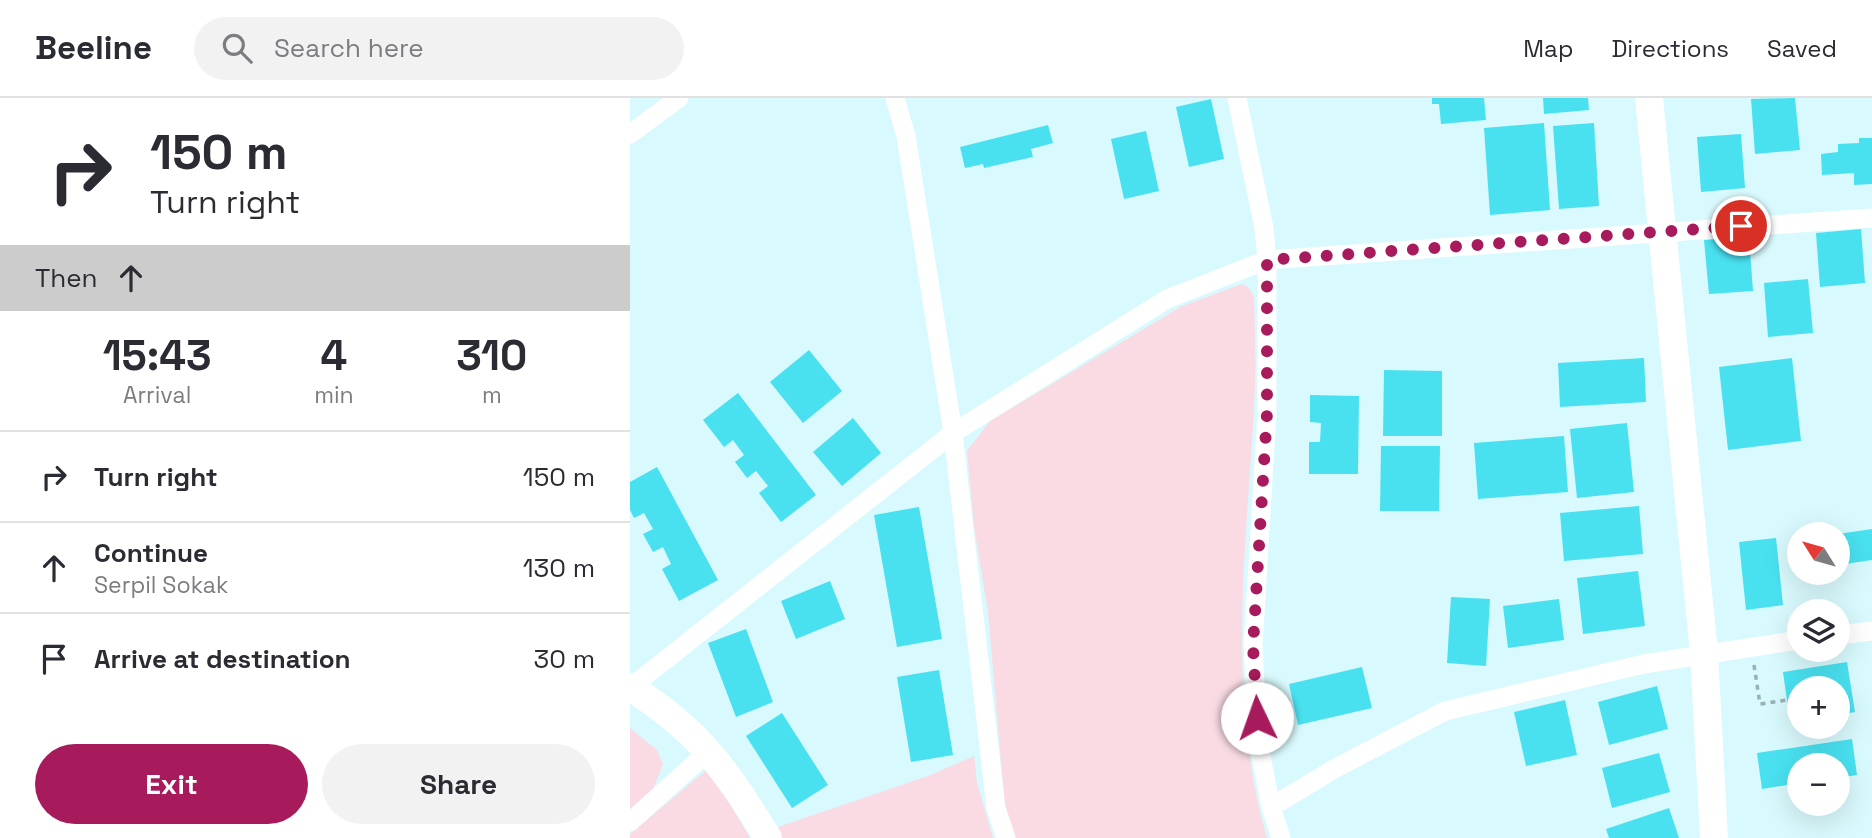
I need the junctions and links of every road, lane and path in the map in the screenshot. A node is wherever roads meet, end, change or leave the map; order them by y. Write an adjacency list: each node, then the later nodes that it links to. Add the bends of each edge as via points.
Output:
1 (679, 98): 5 (street)
2 (895, 98): 9 (street, via 906,136)
3 (1237, 98): 8 (street)
4 (1649, 98): 7 (street)
5 (630, 134)
6 (1872, 218): 7 (street)
7 (1662, 231): 8 (street); 14 (street)
8 (1267, 260): 9 (street, via 1167,299); 18 (street, via 1267,413 1253,646 1258,741)
9 (953, 433): 15 (street); 21 (street, via 996,808)
10 (1872, 631): 11 (street)
11 (1850, 634)
12 (1787, 642): 13 (street)
13 (1753, 646): 14 (street); 16 (path, via 1760,704)
14 (1704, 653): 18 (street, via 1445,711); 23 (street)
15 (630, 683): 17 (street, via 686,725)
16 (1787, 700)
17 (710, 750): 19 (street); 20 (street)
18 (1271, 807): 22 (street)
19 (630, 822)
20 (768, 838)
21 (1006, 838)
22 (1281, 838)
23 (1714, 838)

